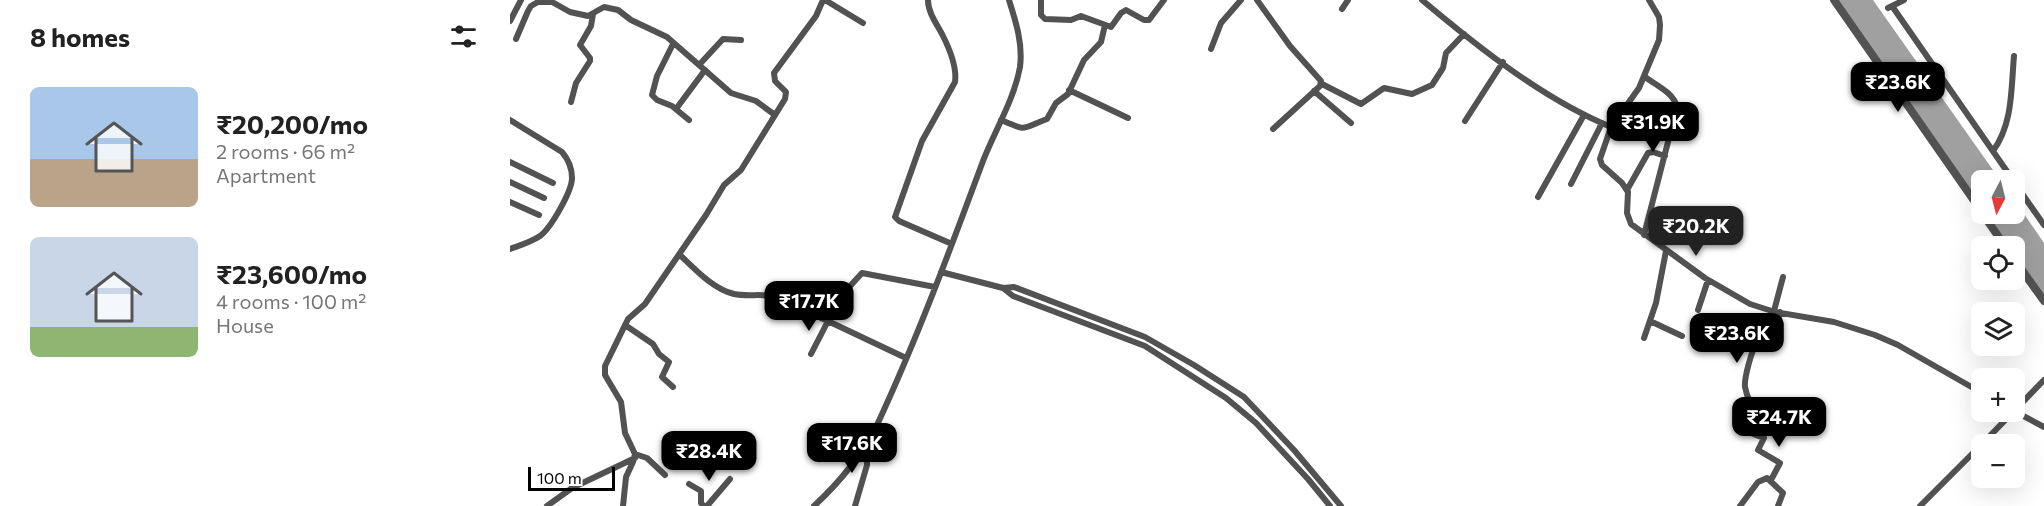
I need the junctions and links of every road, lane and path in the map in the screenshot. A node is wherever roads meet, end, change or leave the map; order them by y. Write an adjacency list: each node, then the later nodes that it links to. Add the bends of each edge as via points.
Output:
1 (521, 0): 16 (street)
2 (824, 0): 17 (street); 34 (street, via 774,73 775,81 786,92)
3 (928, 0): 61 (street, via 946,43 955,82 922,141 895,217)
4 (1009, 0): 39 (street, via 1021,56 1017,80)
5 (1041, 0): 18 (street, via 1041,15 1045,19 1071,20 1081,16)
6 (1164, 0): 18 (street, via 1149,20 1126,10 1114,26)
7 (1241, 0): 23 (street, via 1221,23)
8 (1257, 0): 29 (street)
9 (1348, 0): 14 (street)
10 (1422, 0): 19 (street)
11 (1649, 0): 28 (street, via 1660,25 1659,40)
12 (1834, 0): 53 (street)
13 (1904, 0): 45 (street, via 1890,7)
14 (1342, 9)
15 (592, 14): 20 (street, via 576,14 556,3 538,2 528,11); 22 (street, via 604,7 618,10 663,34); 32 (street, via 591,26 580,45 590,61 576,83)
16 (510, 21)
17 (863, 23)
18 (1105, 25): 30 (street, via 1101,42 1084,60)
19 (1464, 34): 25 (street); 29 (street, via 1446,53 1443,68 1432,85 1412,94 1384,88 1362,104)
20 (516, 39)
21 (741, 40): 26 (street, via 723,39)
22 (673, 44): 26 (street); 33 (street, via 652,95)
23 (1210, 49)
24 (2014, 56): 45 (street, via 2007,121)
25 (1503, 62): 35 (street); 40 (street)
26 (699, 64): 27 (street)
27 (705, 70): 33 (street); 34 (street, via 731,93 756,101)
28 (1645, 76): 43 (street); 46 (street, via 1676,101)
29 (1322, 84): 31 (street)
30 (1069, 90): 36 (street); 39 (street, via 1047,119 1028,129)
31 (1314, 91): 41 (street); 44 (street)
32 (571, 102)
33 (676, 110): 38 (street)
34 (775, 115): 64 (street)
35 (1584, 115): 42 (street); 54 (street)
36 (1128, 118)
37 (510, 120): 62 (street, via 562,152 568,158 572,177 548,229 530,242)
38 (689, 120)
39 (1001, 120): 61 (street)
40 (1465, 121)
41 (1351, 123)
42 (1602, 123): 43 (street); 51 (street)
43 (1611, 127): 52 (street, via 1600,163)
44 (1273, 129)
45 (1993, 151): 48 (street)
46 (1665, 156): 52 (street, via 1648,153); 60 (street)
47 (510, 162): 50 (street)
48 (2006, 170)
49 (510, 182): 56 (street)
50 (553, 183)
51 (1571, 184)
52 (1627, 190): 60 (street, via 1628,219)
53 (1971, 196)
54 (1538, 197)
55 (2025, 197): 59 (street)
56 (544, 198)
57 (510, 202): 58 (street)
58 (539, 215)
59 (2044, 225)
60 (1644, 235): 63 (street)
61 (952, 244): 65 (street)
62 (510, 249)
63 (1666, 251): 68 (street); 76 (street)
64 (680, 255): 74 (street, via 725,290 777,297); 77 (street, via 645,304)
65 (941, 272): 69 (street); 70 (street)
66 (2025, 274): 71 (street)
67 (1783, 277): 73 (street)
68 (1708, 280): 72 (street); 73 (street, via 1750,304)
69 (935, 287): 74 (street, via 862,273); 81 (street)
70 (1003, 288): 102 (street, via 1013,296 1144,346 1226,398 1256,423); 103 (street, via 1014,287 1145,337 1194,365 1244,398)
71 (2044, 301)
72 (1698, 310)
73 (1777, 312): 84 (street, via 1834,322 1875,335); 95 (street, via 1774,333 1759,339 1754,348 1745,384 1755,409 1748,432 1764,438 1758,450 1780,463)
74 (821, 318): 75 (street)
75 (828, 321): 80 (street); 81 (street)
76 (1650, 321): 78 (street); 79 (street)
77 (625, 324): 83 (street, via 653,344 669,362 662,377); 92 (street, via 604,370 621,402 625,433)
78 (1682, 336)
79 (1644, 338)
80 (812, 354)
81 (906, 358): 90 (street)
82 (2044, 380): 85 (street)
83 (673, 387)
84 (1971, 387)
85 (2025, 400)
86 (2025, 417): 88 (street)
87 (2004, 422): 89 (street)
88 (2044, 427)
89 (1992, 434)
90 (867, 444): 100 (street, via 844,476); 101 (street, via 867,465)
91 (1971, 455): 106 (street)
92 (635, 456): 93 (street, via 647,458); 97 (street, via 572,488); 98 (street, via 626,477)
93 (665, 475)
94 (730, 479): 99 (street)
95 (1771, 480): 104 (street, via 1762,478); 105 (street, via 1783,492)
96 (689, 484): 99 (street, via 701,491 701,503)
97 (547, 506)
98 (623, 506)
99 (706, 506)
100 (814, 506)
101 (855, 506)
102 (1330, 506)
103 (1341, 506)
104 (1740, 506)
105 (1778, 506)
106 (1920, 506)

